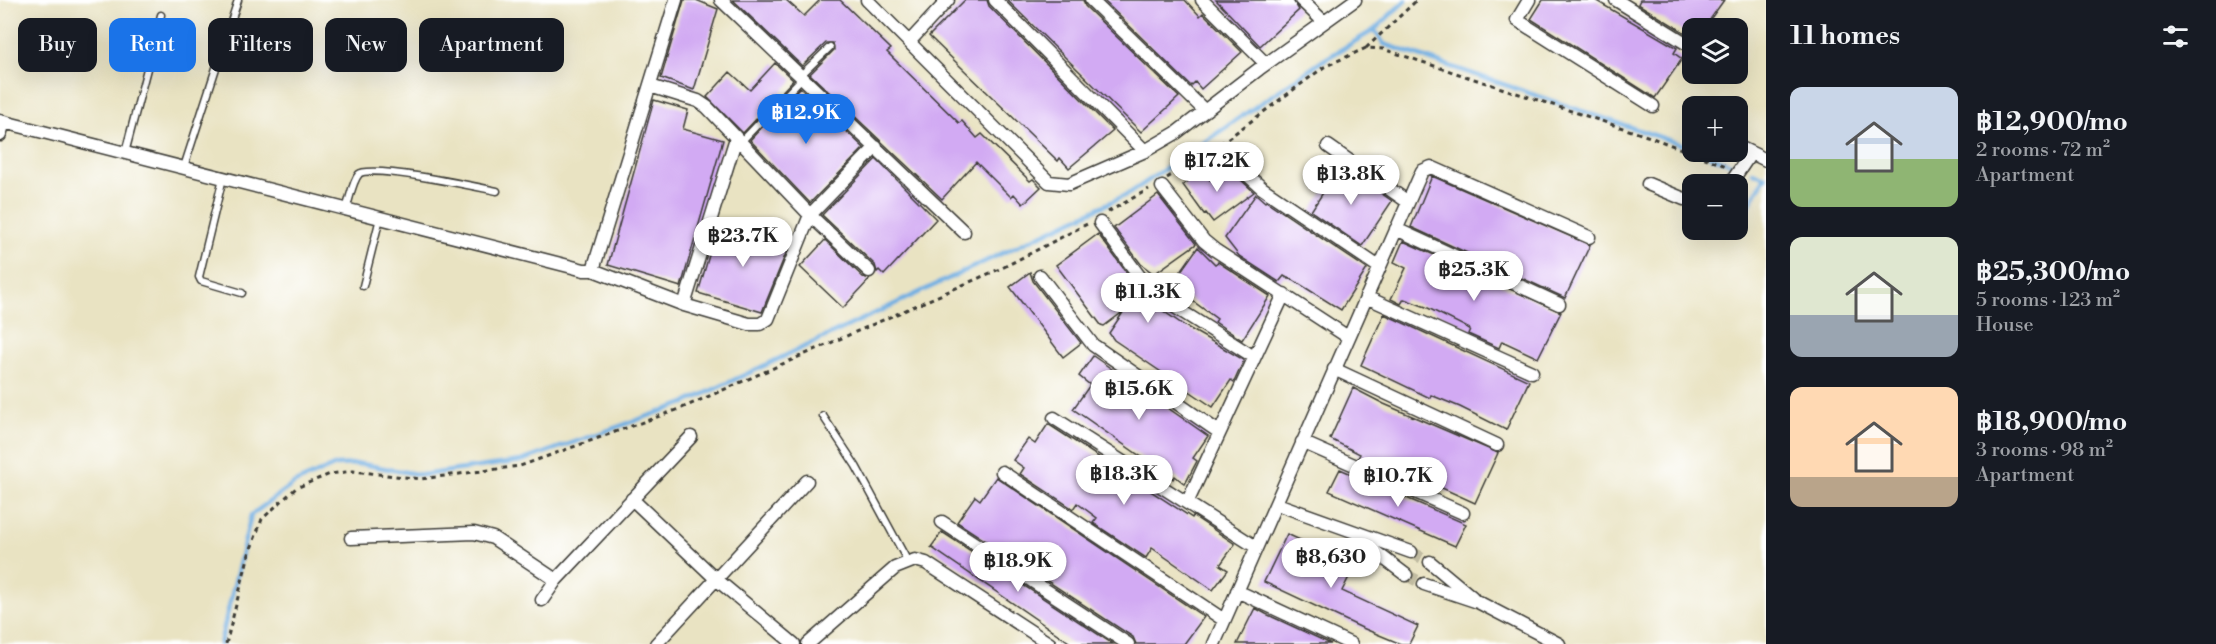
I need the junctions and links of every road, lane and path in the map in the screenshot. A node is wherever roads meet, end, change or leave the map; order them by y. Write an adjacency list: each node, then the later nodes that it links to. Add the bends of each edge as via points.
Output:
1 (238, 0): 36 (lane)
2 (676, 0): 22 (street)
3 (721, 0): 21 (street)
4 (867, 0): 16 (street)
5 (948, 0): 16 (street)
6 (995, 0): 30 (street)
7 (1091, 0): 24 (street)
8 (1202, 0): 20 (street)
9 (1301, 0): 15 (street)
10 (1355, 0): 15 (street)
11 (1417, 0): 19 (path)
12 (1529, 0): 23 (street, via 1517,20)
13 (1616, 0): 17 (street)
14 (161, 15): 32 (lane)
15 (1324, 22): 20 (street)
16 (910, 41): 30 (street, via 1049,182 1070,184)
17 (1682, 41)
18 (830, 47): 21 (lane)
19 (1366, 48): 37 (path, via 1383,49); 93 (path, via 1324,67 1215,148 1110,212 1004,267 682,408 520,466 421,479 354,471 330,474 296,488 262,519)
20 (1266, 64): 24 (street)
21 (802, 76): 27 (lane); 29 (street)
22 (650, 86): 27 (street, via 698,101); 53 (street)
23 (1653, 106)
24 (1204, 110): 30 (street)
25 (2, 121): 26 (street); 32 (street)
26 (0, 135)
27 (738, 140): 46 (street); 61 (street)
28 (1328, 146): 44 (street)
29 (876, 147): 46 (street); 50 (street)
30 (1146, 151)
31 (1748, 152): 33 (street)
32 (125, 153): 36 (street)
33 (1751, 153): 34 (street); 37 (street)
34 (1766, 160)
35 (1233, 162): 52 (street, via 1262,188)
36 (184, 167): 39 (street)
37 (1739, 170): 38 (street)
38 (1736, 174)
39 (223, 177): 45 (street); 57 (lane, via 199,277 201,281)
40 (1648, 184): 43 (street)
41 (1162, 187): 58 (street, via 1204,241)
42 (497, 191): 45 (lane, via 365,170 355,182)
43 (1682, 198)
44 (1408, 202): 49 (street); 51 (street, via 1422,171 1431,167)
45 (346, 209): 47 (street)
46 (810, 215): 54 (street); 61 (street, via 768,319 748,324)
47 (380, 218): 53 (street); 56 (lane)
48 (1100, 223): 63 (street, via 1151,292)
49 (1396, 229): 52 (street); 60 (street)
50 (964, 232)
51 (1589, 237)
52 (1379, 267): 59 (street)
53 (593, 270): 61 (street)
54 (869, 271)
55 (1040, 276): 68 (street, via 1093,345)
56 (363, 285)
57 (242, 293)
58 (1284, 294): 62 (street); 63 (street)
59 (1366, 297): 62 (street); 65 (street)
60 (1559, 304)
61 (684, 305)
62 (1348, 337): 64 (street)
63 (1254, 357): 68 (street)
64 (1334, 369): 70 (street); 71 (street)
65 (1532, 372)
66 (823, 416): 83 (lane, via 856,465)
67 (1054, 418): 75 (street)
68 (1219, 432): 75 (street)
69 (691, 438): 74 (street)
70 (1302, 442): 76 (street); 77 (street)
71 (1497, 445)
72 (1002, 472): 92 (street)
73 (807, 481): 86 (street)
74 (632, 499): 86 (street); 87 (street)
75 (1187, 503): 81 (street)
76 (1276, 504): 79 (street); 81 (street)
77 (1463, 513)
78 (942, 522): 98 (street)
79 (1348, 531): 82 (street); 85 (street)
80 (351, 538): 87 (street, via 474,533 493,538)
81 (1256, 547): 89 (street)
82 (1411, 552)
83 (908, 562): 96 (street, via 895,568); 97 (street, via 926,563)
84 (1430, 562): 91 (street)
85 (1406, 575)
86 (716, 579): 94 (street); 95 (street)
87 (556, 580): 90 (street)
88 (1424, 584): 91 (street)
89 (1236, 591): 92 (street); 100 (street)
90 (542, 600)
91 (1478, 602): 101 (street)
92 (1224, 620): 99 (street)
93 (226, 644)
94 (656, 644)
95 (794, 644)
96 (808, 644)
97 (1050, 644)
98 (1128, 644)
99 (1214, 644)
100 (1351, 644)
101 (1559, 644)

